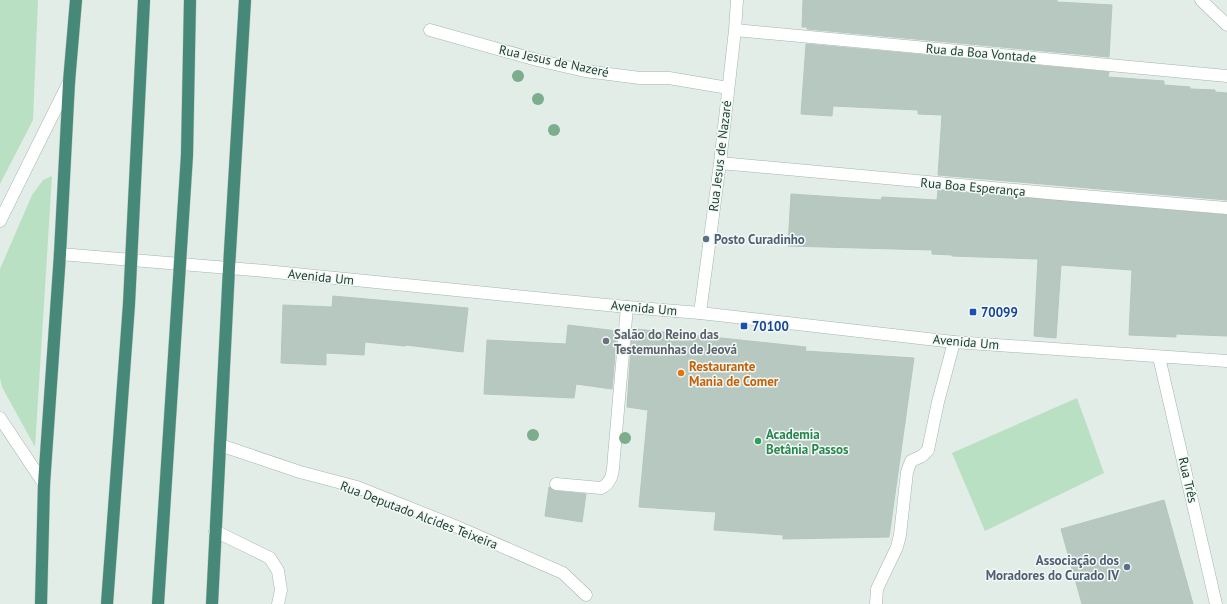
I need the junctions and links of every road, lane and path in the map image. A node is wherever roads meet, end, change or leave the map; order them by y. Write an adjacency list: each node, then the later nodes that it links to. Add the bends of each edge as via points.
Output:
1 (76, 0): 11 (highway)
2 (144, 0): 30 (highway, bridge, via 129,304)
3 (190, 0): 31 (highway, bridge, via 186,155)
4 (245, 0): 17 (highway)
5 (737, 0): 9 (street, Rua Jesus de Nazaré)
6 (1201, 0): 7 (street)
7 (1227, 25)
8 (430, 30): 12 (street, Rua Jesus de Nazeré, via 586,71 640,78 676,79)
9 (735, 30): 10 (street, Rua da Boa Vontade); 12 (street, Rua Jesus de Nazaré)
10 (1227, 76)
11 (69, 82): 15 (street); 16 (highway)
12 (728, 88): 13 (street, Rua Jesus de Nazaré)
13 (720, 163): 14 (street, Rua Boa Esperança); 19 (street, Rua Jesus de Nazaré)
14 (1227, 208)
15 (0, 221)
16 (60, 254): 17 (street, Avenida Um); 25 (highway)
17 (229, 268): 18 (street, Avenida Um); 24 (highway)
18 (627, 307): 19 (street, Avenida Um); 26 (street, via 610,480 601,488)
19 (700, 313): 20 (street, Avenida Um)
20 (954, 342): 21 (street, Avenida Um); 34 (street, via 928,450 911,461 907,472 900,535 877,589)
21 (1159, 357): 22 (street, Avenida Um); 35 (street, Rua Três)
22 (1227, 361)
23 (0, 418): 25 (street)
24 (220, 445): 27 (highway); 28 (street, Rua Deputado Alcides Teixeira, via 300,472 357,487 455,526 562,572)
25 (44, 484): 29 (highway)
26 (556, 484)
27 (215, 531): 32 (highway); 33 (street, via 270,558 278,571 281,590)
28 (586, 595)
29 (41, 604)
30 (107, 604)
31 (158, 604)
32 (212, 604)
33 (278, 604)
34 (876, 604)
35 (1216, 604)

